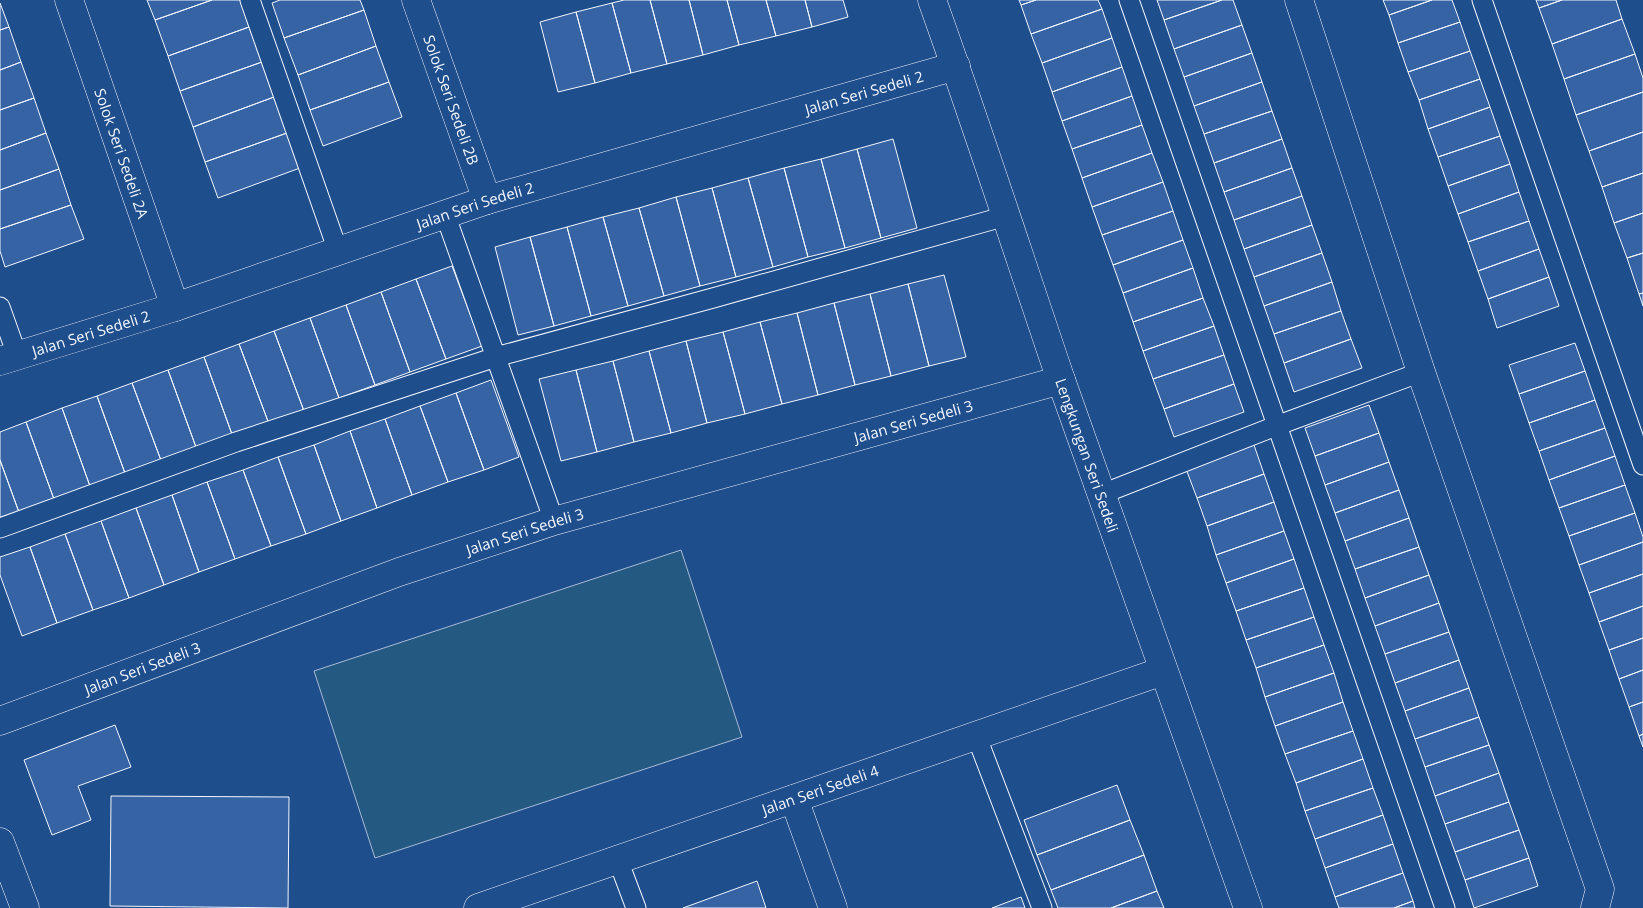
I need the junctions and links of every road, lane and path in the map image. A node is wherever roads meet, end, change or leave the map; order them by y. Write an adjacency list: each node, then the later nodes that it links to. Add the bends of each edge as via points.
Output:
1 (70, 0): 14 (street, Solok Seri Sedeli 2A)
2 (250, 0): 12 (lane)
3 (416, 0): 9 (street, Solok Seri Sedeli 2B)
4 (932, 0): 8 (street, Lengkungan Seri Sedeli)
5 (1129, 0): 19 (lane)
6 (1299, 0): 17 (street)
7 (1482, 0): 20 (lane)
8 (956, 66): 9 (street, Jalan Seri Sedeli 2); 11 (street, Lengkungan Seri Sedeli)
9 (487, 200): 10 (street, Jalan Seri Sedeli 2)
10 (445, 214): 12 (street, Jalan Seri Sedeli 2); 15 (lane)
11 (1006, 216): 15 (lane); 18 (street, Lengkungan Seri Sedeli)
12 (338, 251): 14 (street, Jalan Seri Sedeli 2)
13 (0, 307): 16 (lane)
14 (176, 307): 16 (street, Jalan Seri Sedeli 2)
15 (496, 357): 22 (lane); 23 (lane, via 236,442)
16 (9, 358)
17 (1421, 372): 19 (lane); 37 (street, via 1600,889)
18 (1061, 380): 21 (street, Lengkungan Seri Sedeli); 22 (street, Jalan Seri Sedeli 3)
19 (1276, 426): 21 (lane); 36 (lane)
20 (1643, 465)
21 (1102, 494): 24 (street, Lengkungan Seri Sedeli)
22 (554, 521): 25 (street, Jalan Seri Sedeli 3, via 399,572)
23 (0, 528)
24 (1162, 670): 26 (street, Jalan Seri Sedeli 4); 35 (street, Lengkungan Seri Sedeli)
25 (0, 721)
26 (976, 735): 27 (street, Jalan Seri Sedeli 4); 34 (lane)
27 (794, 799): 29 (street, Jalan Seri Sedeli 4); 33 (street)
28 (0, 842): 30 (street)
29 (618, 860): 31 (street, Jalan Seri Sedeli 4); 32 (lane)
30 (25, 908)
31 (478, 908)
32 (636, 908)
33 (833, 908)
34 (1042, 908)
35 (1248, 908)
36 (1444, 908)
37 (1596, 908)

